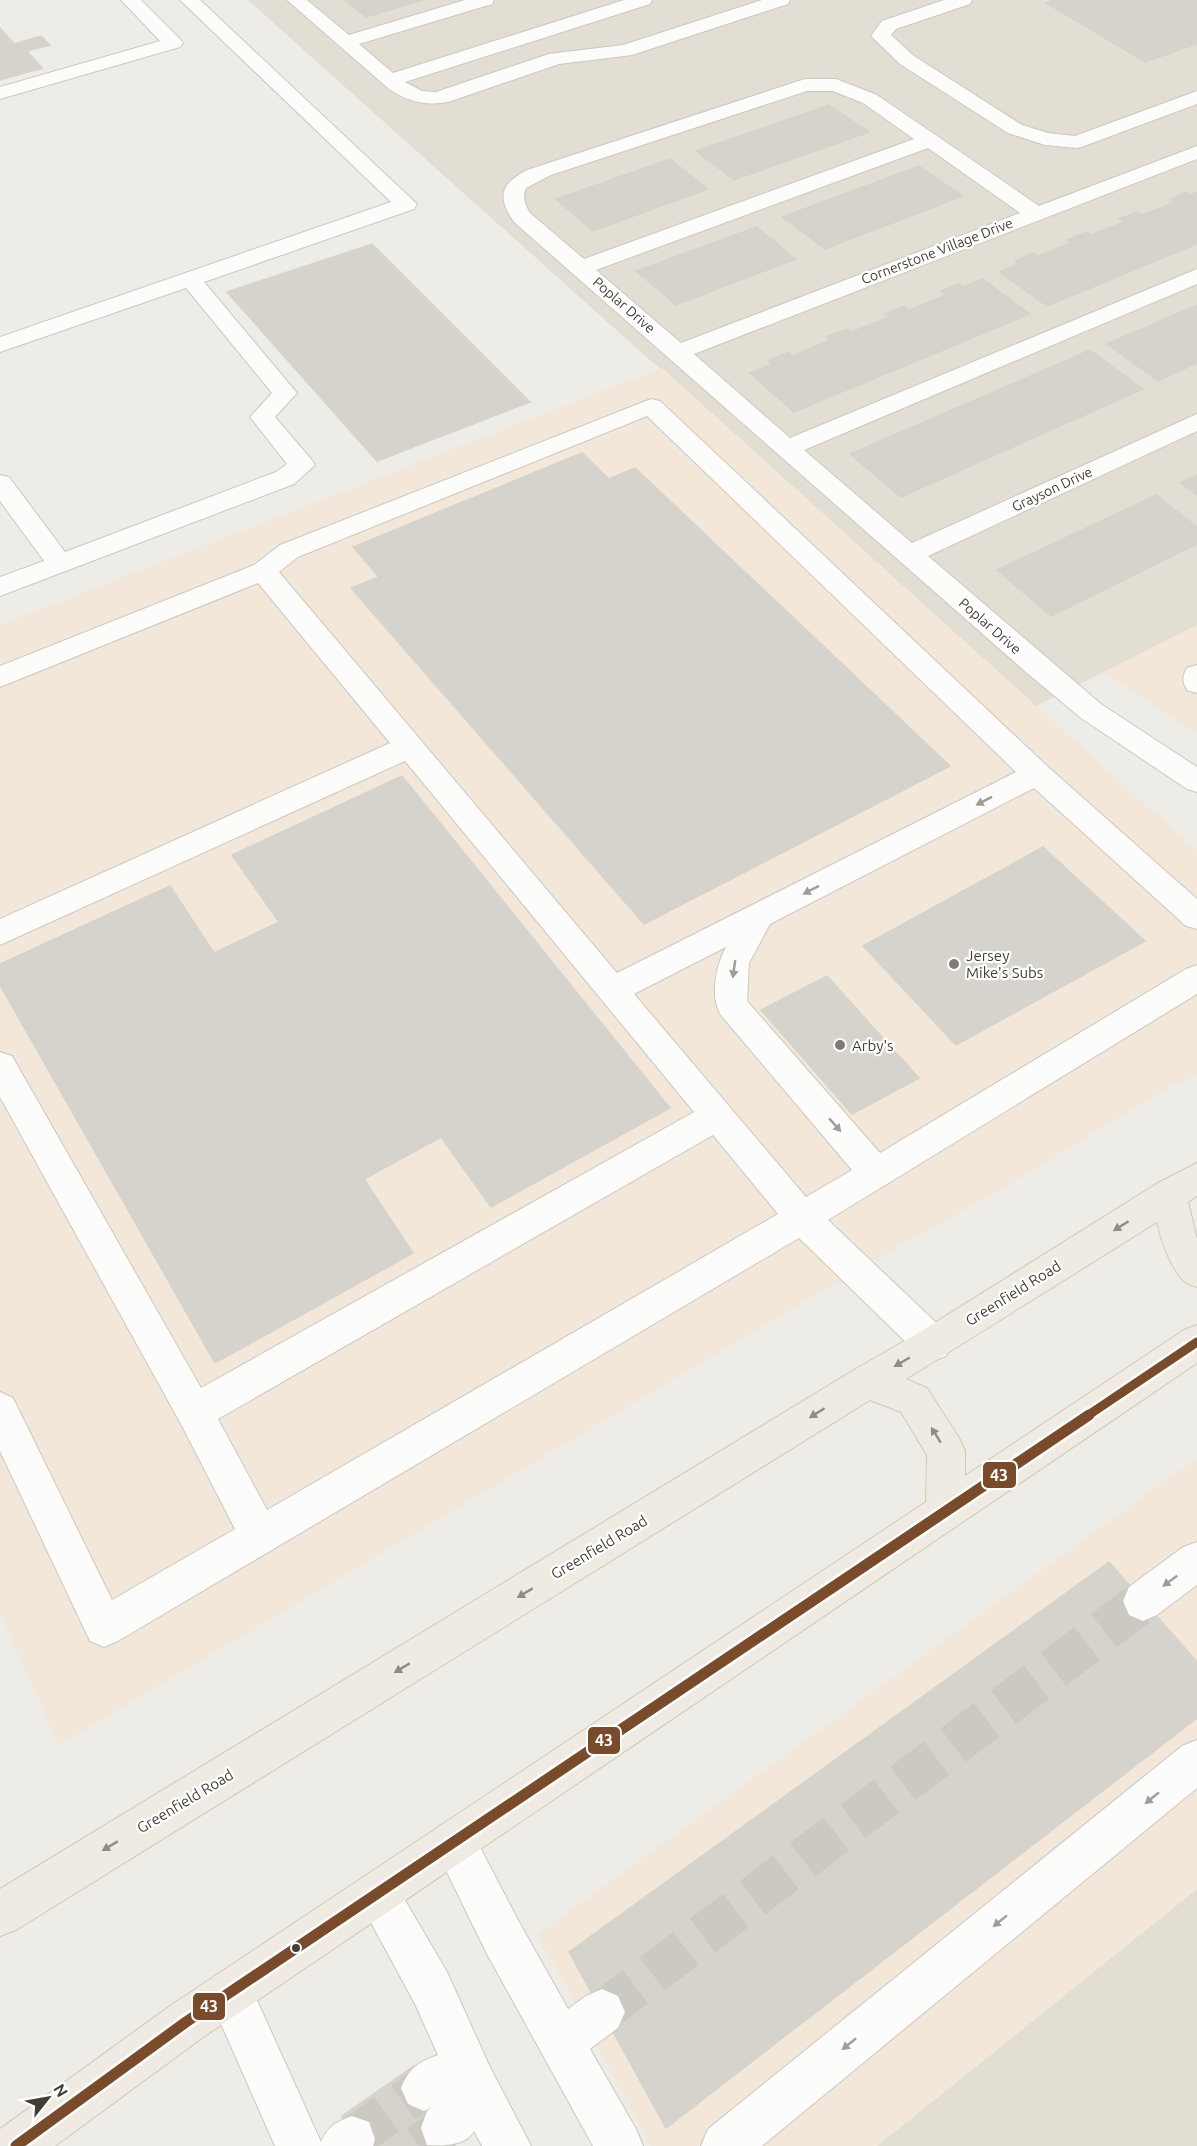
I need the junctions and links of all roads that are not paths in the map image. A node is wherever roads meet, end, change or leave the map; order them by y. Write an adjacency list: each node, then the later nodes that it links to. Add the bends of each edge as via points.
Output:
1 (130, 0): 10 (street, via 172,43)
2 (189, 0): 17 (street, via 406,204)
3 (296, 0): 8 (street)
4 (485, 0): 8 (street)
5 (643, 0): 9 (street)
6 (781, 0): 9 (street, via 625,51 556,58 444,97 431,99 407,94)
7 (963, 0): 11 (street, via 889,25 881,36 908,60 1015,129 1045,140 1077,142)
8 (345, 42): 9 (street)
9 (390, 80)
10 (0, 93)
11 (1197, 97)
12 (931, 140): 14 (street, Poplar Drive); 15 (street); 15 (street, Poplar Drive, via 870,99 836,85 805,85 554,166 516,186 511,195 522,217)
13 (1197, 152): 14 (street, Cornerstone Village Drive)
14 (1035, 213): 19 (street, Cornerstone Village Drive)
15 (580, 268): 19 (street, Poplar Drive)
16 (1197, 276): 21 (street)
17 (190, 279): 18 (street); 24 (street, via 285,393 262,417 302,465 285,478)
18 (0, 345)
19 (678, 352): 21 (street, Poplar Drive)
20 (1197, 422): 23 (street, Grayson Drive)
21 (787, 448): 23 (street, Poplar Drive)
22 (4, 495): 24 (street)
23 (908, 555): 32 (street, Poplar Drive, via 1091,711)
24 (60, 564): 26 (street)
25 (263, 571): 28 (street); 30 (street); 31 (street, via 289,551 651,406)
26 (0, 587)
27 (1197, 675): 29 (street)
28 (0, 676)
29 (1197, 683)
30 (411, 746): 35 (street); 37 (street)
31 (1036, 774): 33 (street, one-way to 33); 34 (street)
32 (1197, 781)
33 (758, 917): 37 (street); 40 (street, one-way to 40, via 733,963 731,1005)
34 (1197, 917)
35 (0, 933)
36 (1197, 978): 40 (street)
37 (613, 990): 39 (street)
38 (0, 1066): 48 (street)
39 (717, 1116): 42 (street); 48 (street)
40 (876, 1173): 42 (street)
41 (1184, 1186): 43 (main road, via 1175,1231); 45 (main road, Greenfield Road, one-way to 45)
42 (802, 1218): 45 (street); 50 (street)
43 (1197, 1271)
44 (1197, 1342): 49 (main road)
45 (933, 1344): 46 (main road, Greenfield Road, one-way to 46)
46 (867, 1382): 49 (main road, one-way to 46, via 946,1451 914,1400); 56 (main road, Greenfield Road, one-way to 56)
47 (0, 1410): 50 (street, via 104,1627)
48 (194, 1412): 50 (street)
49 (945, 1512): 54 (main road)
50 (260, 1536)
51 (1197, 1561): 52 (street, one-way to 52)
52 (1143, 1601)
53 (1197, 1761): 67 (street, one-way to 67)
54 (454, 1842): 55 (main road); 59 (street, via 503,1938)
55 (377, 1893): 57 (main road); 60 (street, via 431,1988)
56 (0, 1914)
57 (230, 1992): 63 (main road); 64 (street)
58 (602, 2012): 59 (street)
59 (563, 2041): 66 (street)
60 (473, 2081): 61 (street, via 438,2078); 62 (street, via 455,2120); 65 (street)
61 (424, 2088)
62 (444, 2128)
63 (16, 2146)
64 (299, 2146)
65 (507, 2146)
66 (619, 2146)
67 (725, 2146)

